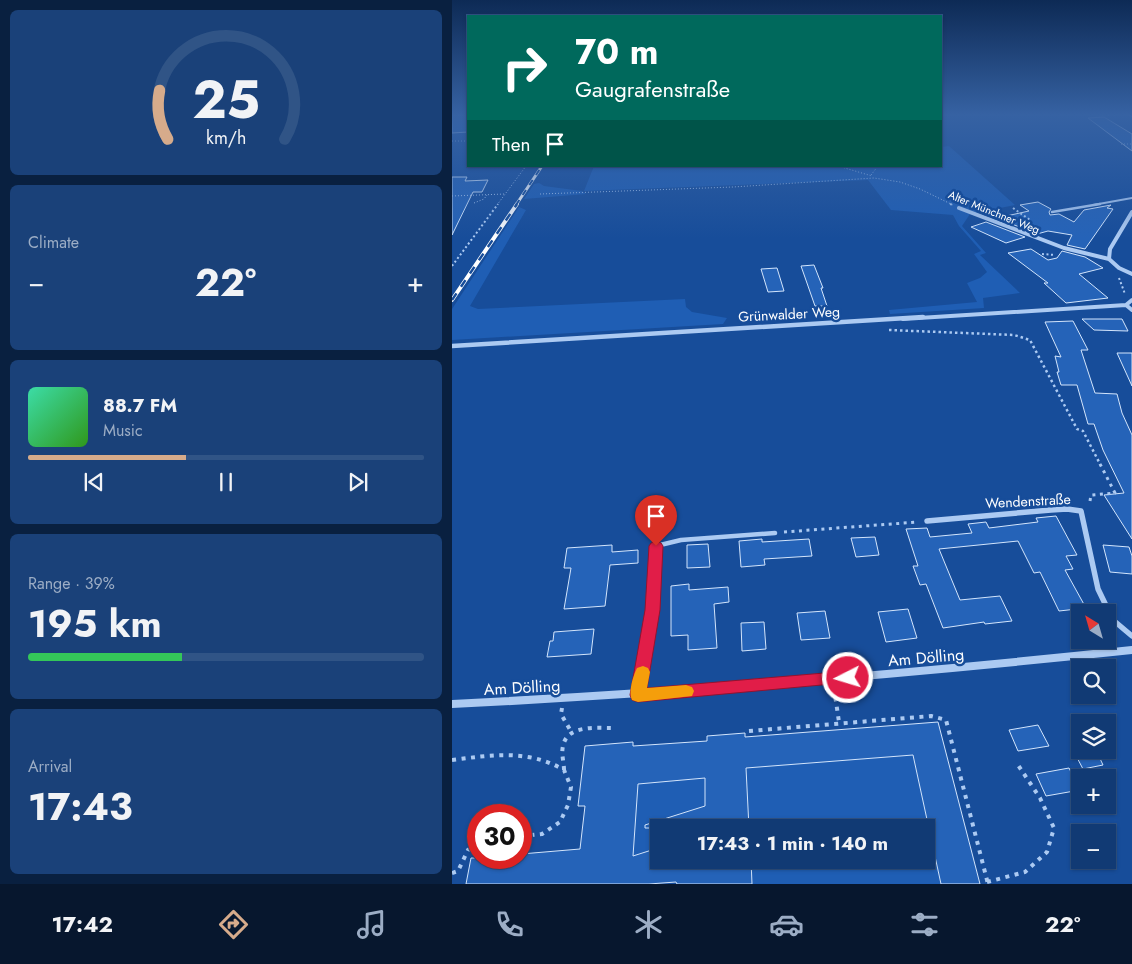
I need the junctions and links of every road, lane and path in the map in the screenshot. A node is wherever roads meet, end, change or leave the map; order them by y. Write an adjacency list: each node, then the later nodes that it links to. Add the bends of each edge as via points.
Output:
1 (525, 167): 5 (path)
2 (841, 167): 4 (path, Alter Münchner Weg)
3 (877, 167): 4 (path, via 871,174)
4 (873, 177): 6 (path, via 733,187); 11 (path, Alter Münchner Weg, via 920,189)
5 (506, 194): 7 (path); 17 (path)
6 (540, 194)
7 (488, 195): 8 (path); 10 (path)
8 (452, 196)
9 (1132, 198): 13 (lane)
10 (474, 203)
11 (959, 208): 16 (street, Alter Münchner Weg, via 1064,248)
12 (1013, 208): 15 (path)
13 (1052, 212)
14 (1132, 212): 16 (street, via 1110,249)
15 (1030, 220)
16 (1109, 259): 18 (street)
17 (452, 266)
18 (1119, 268): 19 (street); 20 (path, via 1116,270)
19 (1132, 274)
20 (1126, 295)
21 (1132, 300): 22 (street)
22 (1126, 305): 23 (street); 24 (street, Grünwalder Weg)
23 (1132, 310)
24 (871, 321): 25 (street, Grünwalder Weg); 26 (path, via 873,326 883,329 1003,334 1030,340 1077,430 1083,431 1115,493 1092,495)
25 (452, 346)
26 (1090, 501)
27 (928, 521): 28 (path); 30 (street, Wendenstraße, via 1051,510 1081,511 1098,589 1113,620)
28 (775, 532): 29 (lane, via 681,540)
29 (656, 546): 33 (street, via 652,610)
30 (1132, 636)
31 (1132, 650): 32 (street, Am Dölling)
32 (832, 679): 33 (street, Am Dölling); 36 (path)
33 (638, 695): 34 (street, Am Dölling)
34 (452, 704)
35 (561, 714): 39 (path)
36 (839, 722): 38 (path); 46 (path, via 931,716 946,720)
37 (611, 728): 39 (path, via 584,728)
38 (750, 731)
39 (572, 733): 42 (path, via 563,745)
40 (452, 760): 42 (path, via 531,756)
41 (1018, 765): 46 (path, via 1040,798 1054,828 1048,852 1025,872)
42 (564, 770): 43 (path, via 570,787 568,805 560,822 542,834)
43 (532, 835)
44 (467, 852): 45 (path, via 458,871)
45 (452, 873)
46 (988, 883)

